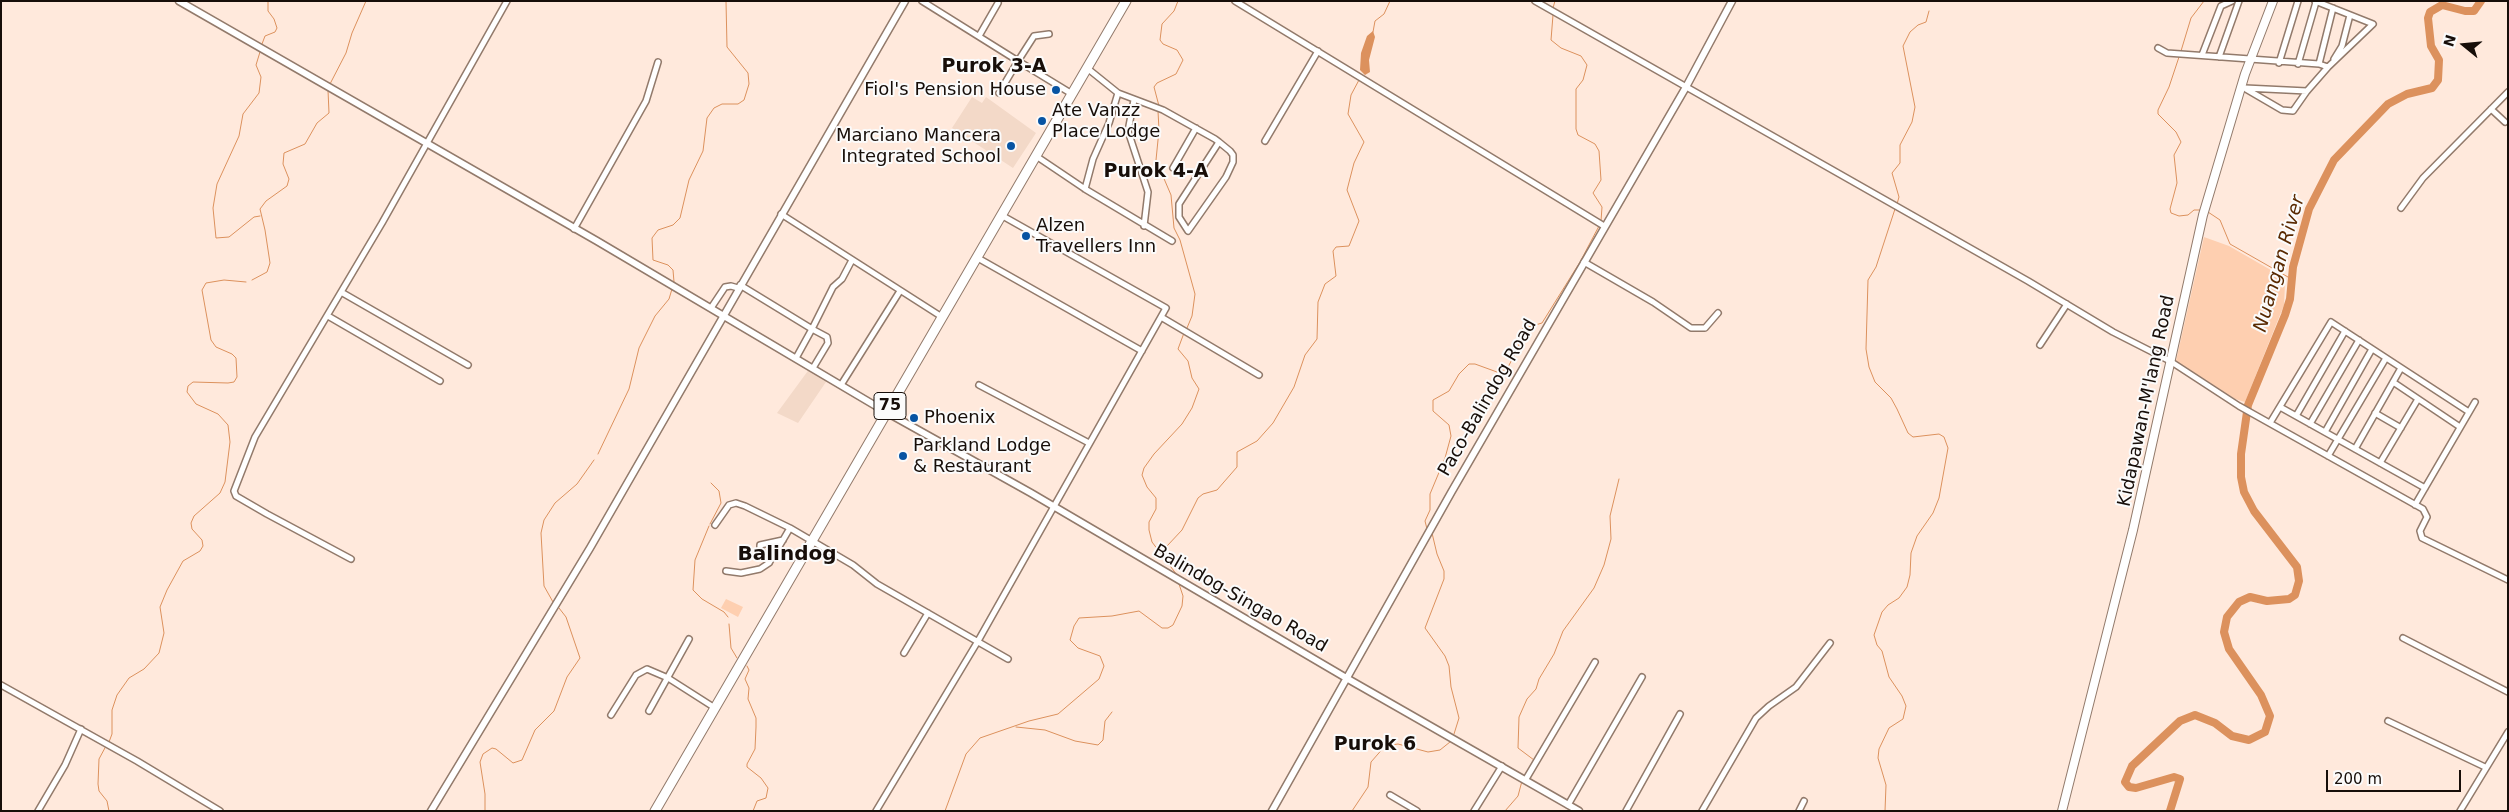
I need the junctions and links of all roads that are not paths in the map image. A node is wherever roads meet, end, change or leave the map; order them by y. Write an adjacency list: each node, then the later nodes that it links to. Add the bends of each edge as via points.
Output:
1 (180, 1): 44 (street, Balindog-Singao Road)
2 (507, 1): 44 (street)
3 (904, 1): 49 (street)
4 (922, 1): 18 (street)
5 (1126, 1): 30 (highway, 75)
6 (1235, 1): 20 (street)
7 (1535, 1): 31 (street)
8 (1732, 1): 31 (street, Paco-Balindog Road)
9 (2232, 1): 21 (street, via 2221,6)
10 (2239, 1): 22 (street)
11 (2273, 1): 23 (main road, Kidapawan-M'lang Road)
12 (2298, 1): 26 (street)
13 (2316, 1): 15 (street); 27 (street)
14 (998, 3): 18 (street)
15 (2333, 8): 16 (street); 28 (street)
16 (2350, 16): 29 (street, via 2342,46); 29 (street, via 2373,24)
17 (1049, 34): 24 (street, via 1034,36)
18 (979, 36): 24 (street)
19 (2158, 48): 21 (street, via 2168,53)
20 (1318, 51): 42 (street); 52 (street)
21 (2202, 55): 22 (street)
22 (2220, 57): 23 (street)
23 (2250, 60): 26 (street); 32 (main road, Kidapawan-M'lang Road)
24 (1018, 61): 35 (street); 37 (street)
25 (658, 62): 53 (street, via 646,101)
26 (2279, 63): 27 (street)
27 (2298, 64): 28 (street)
28 (2319, 64): 29 (street)
29 (2329, 66): 33 (street)
30 (1087, 68): 36 (street); 37 (highway, 75)
31 (1686, 87): 52 (street, Paco-Balindog Road); 61 (street)
32 (2244, 88): 33 (street); 33 (street, via 2288,112); 76 (main road, Kidapawan-M'lang Road, via 2203,215)
33 (2306, 91)
34 (2508, 92): 39 (street)
35 (999, 93)
36 (1118, 93): 38 (street); 47 (street)
37 (1072, 94): 45 (highway, 75)
38 (1134, 100): 41 (street, via 1163,110); 51 (street, via 1128,131 1148,192)
39 (2491, 109): 40 (street); 48 (street, via 2423,178)
40 (2505, 122)
41 (1196, 128): 43 (street); 46 (street)
42 (1265, 141)
43 (1220, 142): 43 (street, via 1179,204 1179,217 1188,231 1233,162 1233,155)
44 (426, 145): 53 (street, Balindog-Singao Road); 60 (street)
45 (1036, 156): 47 (street); 50 (highway, 75)
46 (1173, 168)
47 (1085, 190): 51 (street)
48 (2401, 208)
49 (781, 214): 56 (street); 58 (street)
50 (1001, 215): 55 (highway, 75); 67 (street, via 1166,308)
51 (1144, 226): 54 (street)
52 (1604, 226): 57 (street, Paco-Balindog Road)
53 (574, 229): 62 (street, Balindog-Singao Road)
54 (1172, 241)
55 (976, 257): 66 (highway, 75); 73 (street)
56 (852, 260): 59 (street); 68 (street, via 842,280 833,287)
57 (1584, 262): 63 (street, via 1691,328 1705,328); 123 (street, Paco-Balindog Road)
58 (739, 287): 62 (street, via 725,287); 65 (street); 68 (street)
59 (900, 291): 66 (street); 84 (street)
60 (341, 292): 64 (street); 77 (street)
61 (2067, 304): 71 (street); 76 (street, via 2135,345)
62 (710, 308): 65 (street, Balindog-Singao Road)
63 (1718, 313)
64 (328, 316): 81 (street); 109 (street, via 251,444 234,493 283,524)
65 (723, 316): 74 (street, Balindog-Singao Road); 141 (street, via 590,548)
66 (942, 317): 88 (highway, 75)
67 (1161, 317): 73 (street); 80 (street)
68 (812, 329): 74 (street); 78 (street, via 829,341)
69 (2345, 331): 70 (street); 87 (street, via 2331,322); 91 (street)
70 (2359, 340): 72 (street); 93 (street)
71 (2040, 345)
72 (2372, 349): 75 (street); 96 (street)
73 (1142, 351): 98 (street)
74 (796, 358): 78 (street, Balindog-Singao Road)
75 (2386, 358): 79 (street); 97 (street)
76 (2170, 361): 92 (street); 151 (main road, Kidapawan-M'lang Road, via 2134,530)
77 (468, 365)
78 (813, 368): 84 (street, Balindog-Singao Road)
79 (2401, 368): 82 (street); 89 (street)
80 (1260, 374)
81 (440, 381)
82 (2393, 382): 85 (street); 90 (street)
83 (980, 384): 98 (street)
84 (841, 385): 88 (street, Balindog-Singao Road)
85 (2418, 399): 94 (street); 95 (street)
86 (2475, 402): 89 (street)
87 (2280, 407): 91 (street); 92 (street)
88 (886, 412): 104 (street, Balindog-Singao Road); 108 (highway, 75)
89 (2469, 412): 94 (street)
90 (2375, 413): 95 (street); 99 (street)
91 (2296, 416): 93 (street)
92 (2270, 423): 100 (street)
93 (2310, 424): 96 (street)
94 (2460, 427): 102 (street)
95 (2401, 428): 101 (street)
96 (2324, 432): 97 (street)
97 (2338, 440): 99 (street); 100 (street)
98 (1089, 443): 104 (street)
99 (2354, 449): 101 (street)
100 (2328, 456): 103 (street)
101 (2380, 464): 102 (street)
102 (2425, 488): 103 (street)
103 (2415, 505): 112 (street, via 2427,514 2420,532 2422,538)
104 (1054, 507): 116 (street); 123 (street, Balindog-Singao Road)
105 (715, 525): 106 (street, via 724,509 736,503)
106 (790, 528): 107 (street); 108 (street)
107 (783, 540): 110 (street); 110 (street, via 760,545)
108 (811, 542): 113 (street); 126 (highway, 75)
109 (351, 558)
110 (769, 563): 111 (street, via 764,568 741,573)
111 (726, 571)
112 (2508, 580)
113 (928, 613): 116 (street); 118 (street)
114 (2403, 638): 125 (street)
115 (689, 639): 122 (street)
116 (978, 641): 119 (street); 143 (street)
117 (1830, 643): 149 (street, via 1796,687 1756,718)
118 (904, 653)
119 (1008, 659)
120 (1595, 662): 135 (street)
121 (1642, 677): 138 (street)
122 (668, 678): 126 (street); 127 (street); 129 (street, via 651,670 640,672)
123 (1348, 679): 133 (street, Balindog-Singao Road); 144 (street, Paco-Balindog Road)
124 (1, 685): 131 (street)
125 (2508, 692)
126 (716, 708): 142 (highway, 75)
127 (649, 711)
128 (1680, 714): 148 (street)
129 (611, 715)
130 (2388, 721): 134 (street)
131 (81, 729): 139 (street, via 72,752); 140 (street)
132 (2508, 732): 134 (street)
133 (1502, 766): 135 (street, Balindog-Singao Road); 146 (street)
134 (2485, 767): 152 (street)
135 (1526, 780): 138 (street, Balindog-Singao Road)
136 (1390, 795): 145 (street)
137 (1804, 801): 150 (street)
138 (1568, 804): 147 (street, Balindog-Singao Road)
139 (38, 811)
140 (220, 811)
141 (431, 811)
142 (656, 811)
143 (876, 811)
144 (1272, 811)
145 (1417, 811)
146 (1474, 811)
147 (1579, 811)
148 (1626, 811)
149 (1702, 811)
150 (1799, 811)
151 (2062, 811)
152 (2460, 811)

